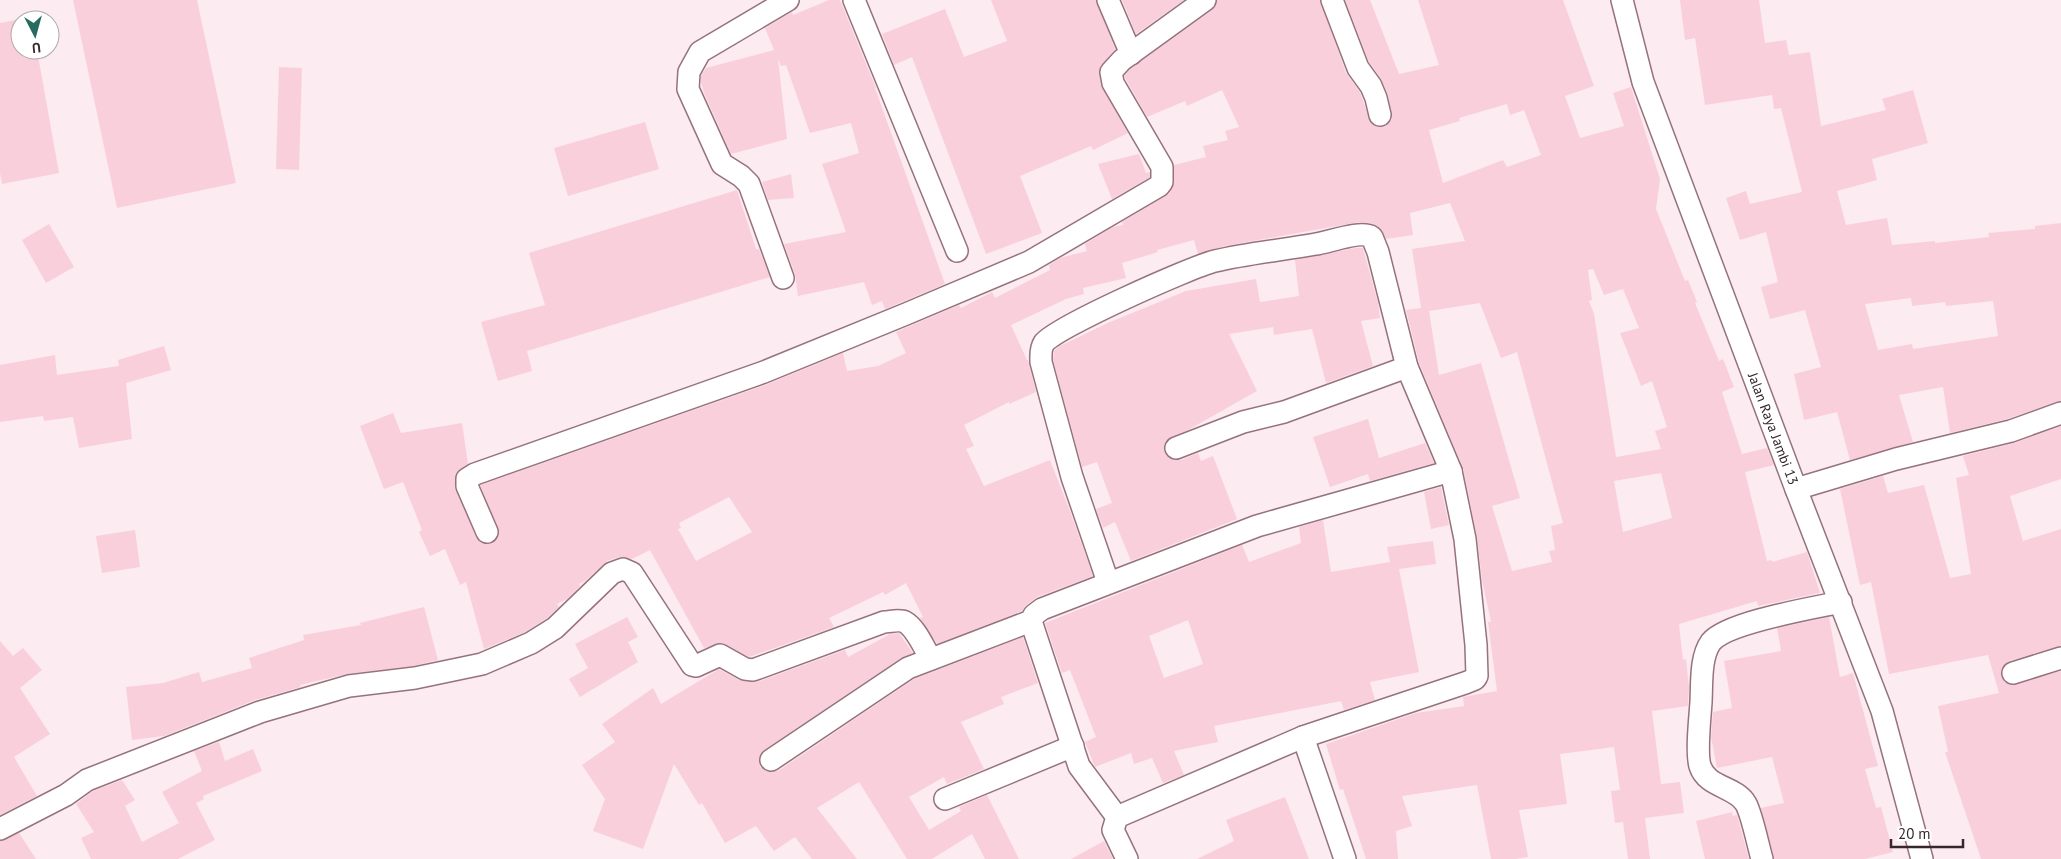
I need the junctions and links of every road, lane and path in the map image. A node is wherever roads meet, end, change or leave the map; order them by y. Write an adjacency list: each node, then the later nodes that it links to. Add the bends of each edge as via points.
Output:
1 (788, 0): 10 (street, via 700,52 689,72 688,89 722,164 749,184)
2 (854, 0): 9 (street)
3 (1108, 0): 7 (street)
4 (1205, 0): 7 (street)
5 (1332, 0): 8 (street, via 1358,68 1371,86)
6 (1622, 0): 15 (street, Jalan Raya Jambi 13, via 1643,82)
7 (1131, 54): 16 (street, via 1115,66 1111,79 1162,167 1159,186 1029,262 906,314 764,372 475,474 468,479 466,486)
8 (1380, 115)
9 (957, 251)
10 (783, 278)
11 (1407, 367): 13 (street); 14 (street); 17 (street, via 1378,252 1372,237 1363,234 1214,261 1158,283 1044,342 1041,362 1069,467)
12 (2061, 413): 15 (street, via 2011,431 1896,459)
13 (1176, 448)
14 (1451, 471): 17 (street, via 1257,526); 23 (street, via 1466,548 1477,676)
15 (1796, 489): 18 (street, Jalan Raya Jambi 13)
16 (487, 532)
17 (1108, 582): 19 (street, via 1042,609)
18 (1841, 602): 31 (street, via 1744,625 1718,636 1707,651 1699,732 1700,767 1710,781 1736,794 1746,804); 32 (street, Jalan Raya Jambi 13, via 1882,711)
19 (1031, 621): 21 (street); 24 (street)
20 (2061, 658): 22 (street)
21 (931, 659): 25 (street, via 908,668); 28 (street, via 912,628 898,621 884,622 753,670 720,655 692,665 632,573 623,569 612,573 555,628 531,643 482,664 415,678 349,686 260,712 87,780 66,795)
22 (2013, 673)
23 (1303, 737): 27 (street); 30 (street)
24 (1073, 746): 26 (street); 27 (street, via 1080,766)
25 (771, 760)
26 (945, 799)
27 (1117, 817): 29 (street, via 1113,830)
28 (0, 829)
29 (1127, 859)
30 (1345, 859)
31 (1762, 859)
32 (1922, 859)

